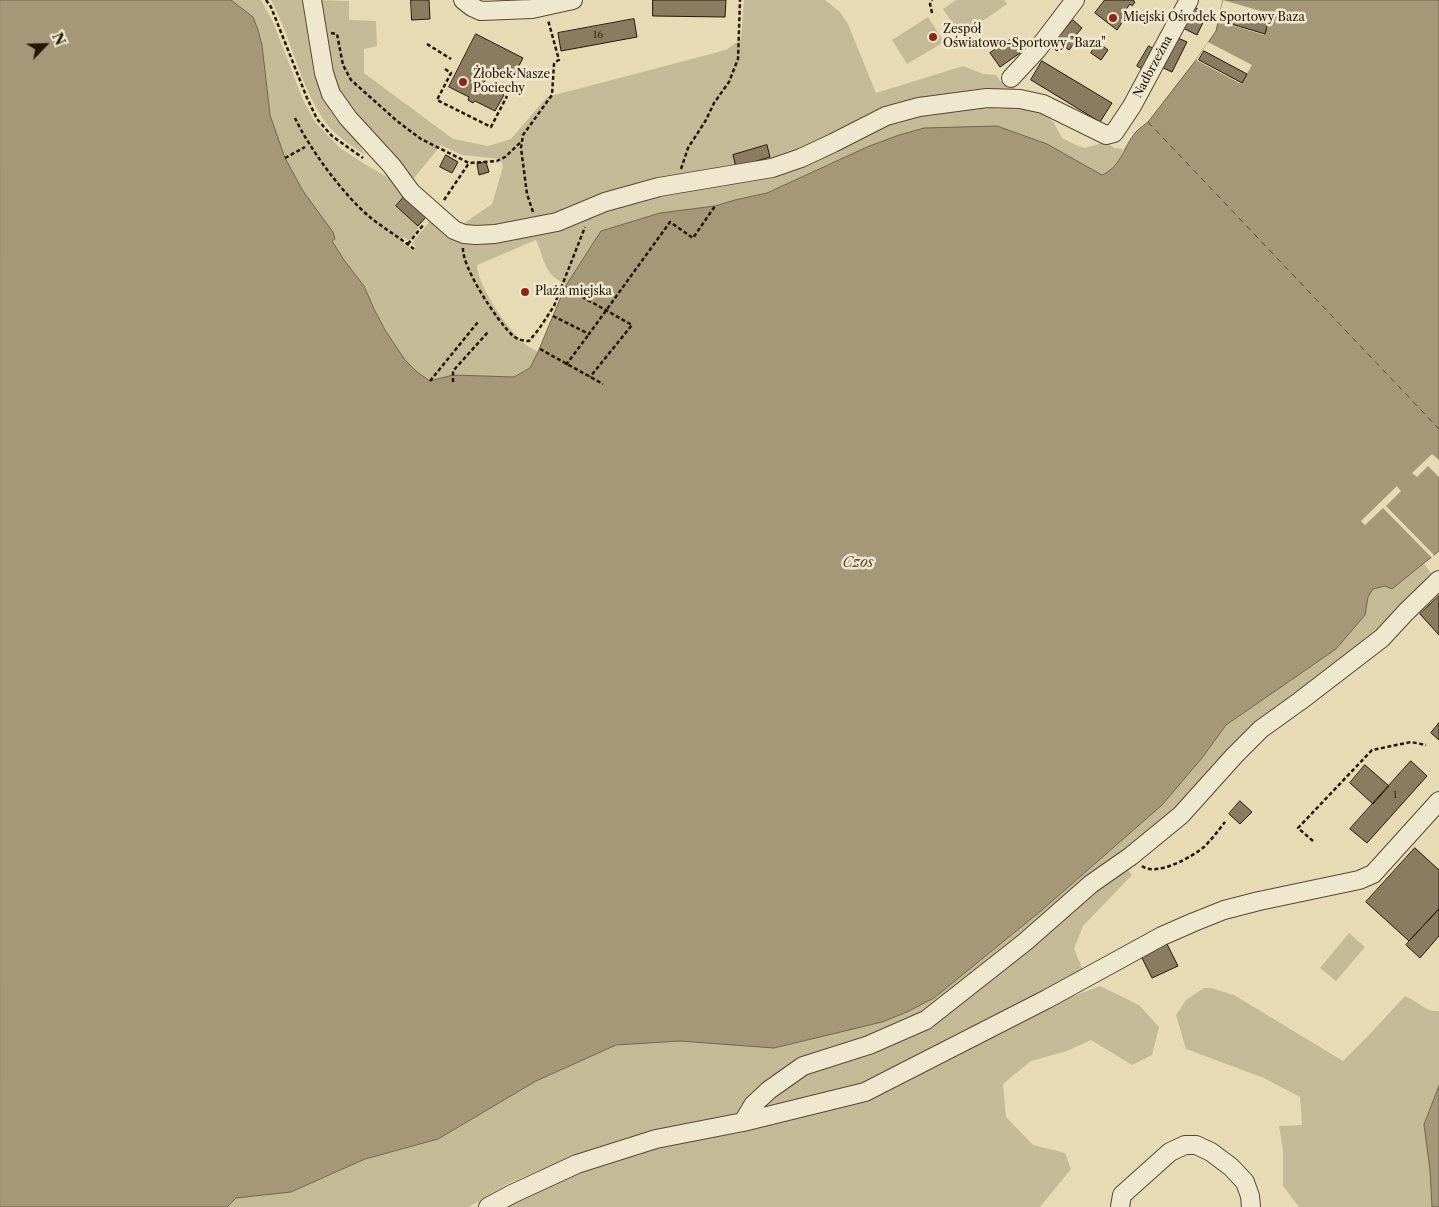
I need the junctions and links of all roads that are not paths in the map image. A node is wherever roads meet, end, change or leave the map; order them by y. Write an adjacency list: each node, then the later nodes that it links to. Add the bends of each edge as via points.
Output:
1 (312, 0): 5 (street, Nadbrzeżna, via 330,94 412,192 454,230 476,235 557,222 594,206 659,188 772,168 801,158 886,116 918,107 987,98 1020,99 1043,104 1106,135 1114,132 1122,122)
2 (463, 0): 3 (street, via 472,8 481,10 544,7)
3 (573, 0)
4 (1075, 0): 6 (street)
5 (1189, 0)
6 (1011, 78)
7 (1439, 580): 9 (street, via 1382,638 1261,729 1181,815 1091,884 1025,942 926,1020 869,1046 804,1066 769,1090)
8 (1439, 800): 9 (street, via 1373,874 1359,880 1224,910 1162,936 865,1092)
9 (743, 1122): 10 (street, via 656,1139 577,1164)
10 (488, 1207)
11 (1120, 1207): 12 (street, via 1122,1195 1170,1152 1184,1145 1196,1145 1225,1162 1245,1182)
12 (1251, 1207)

